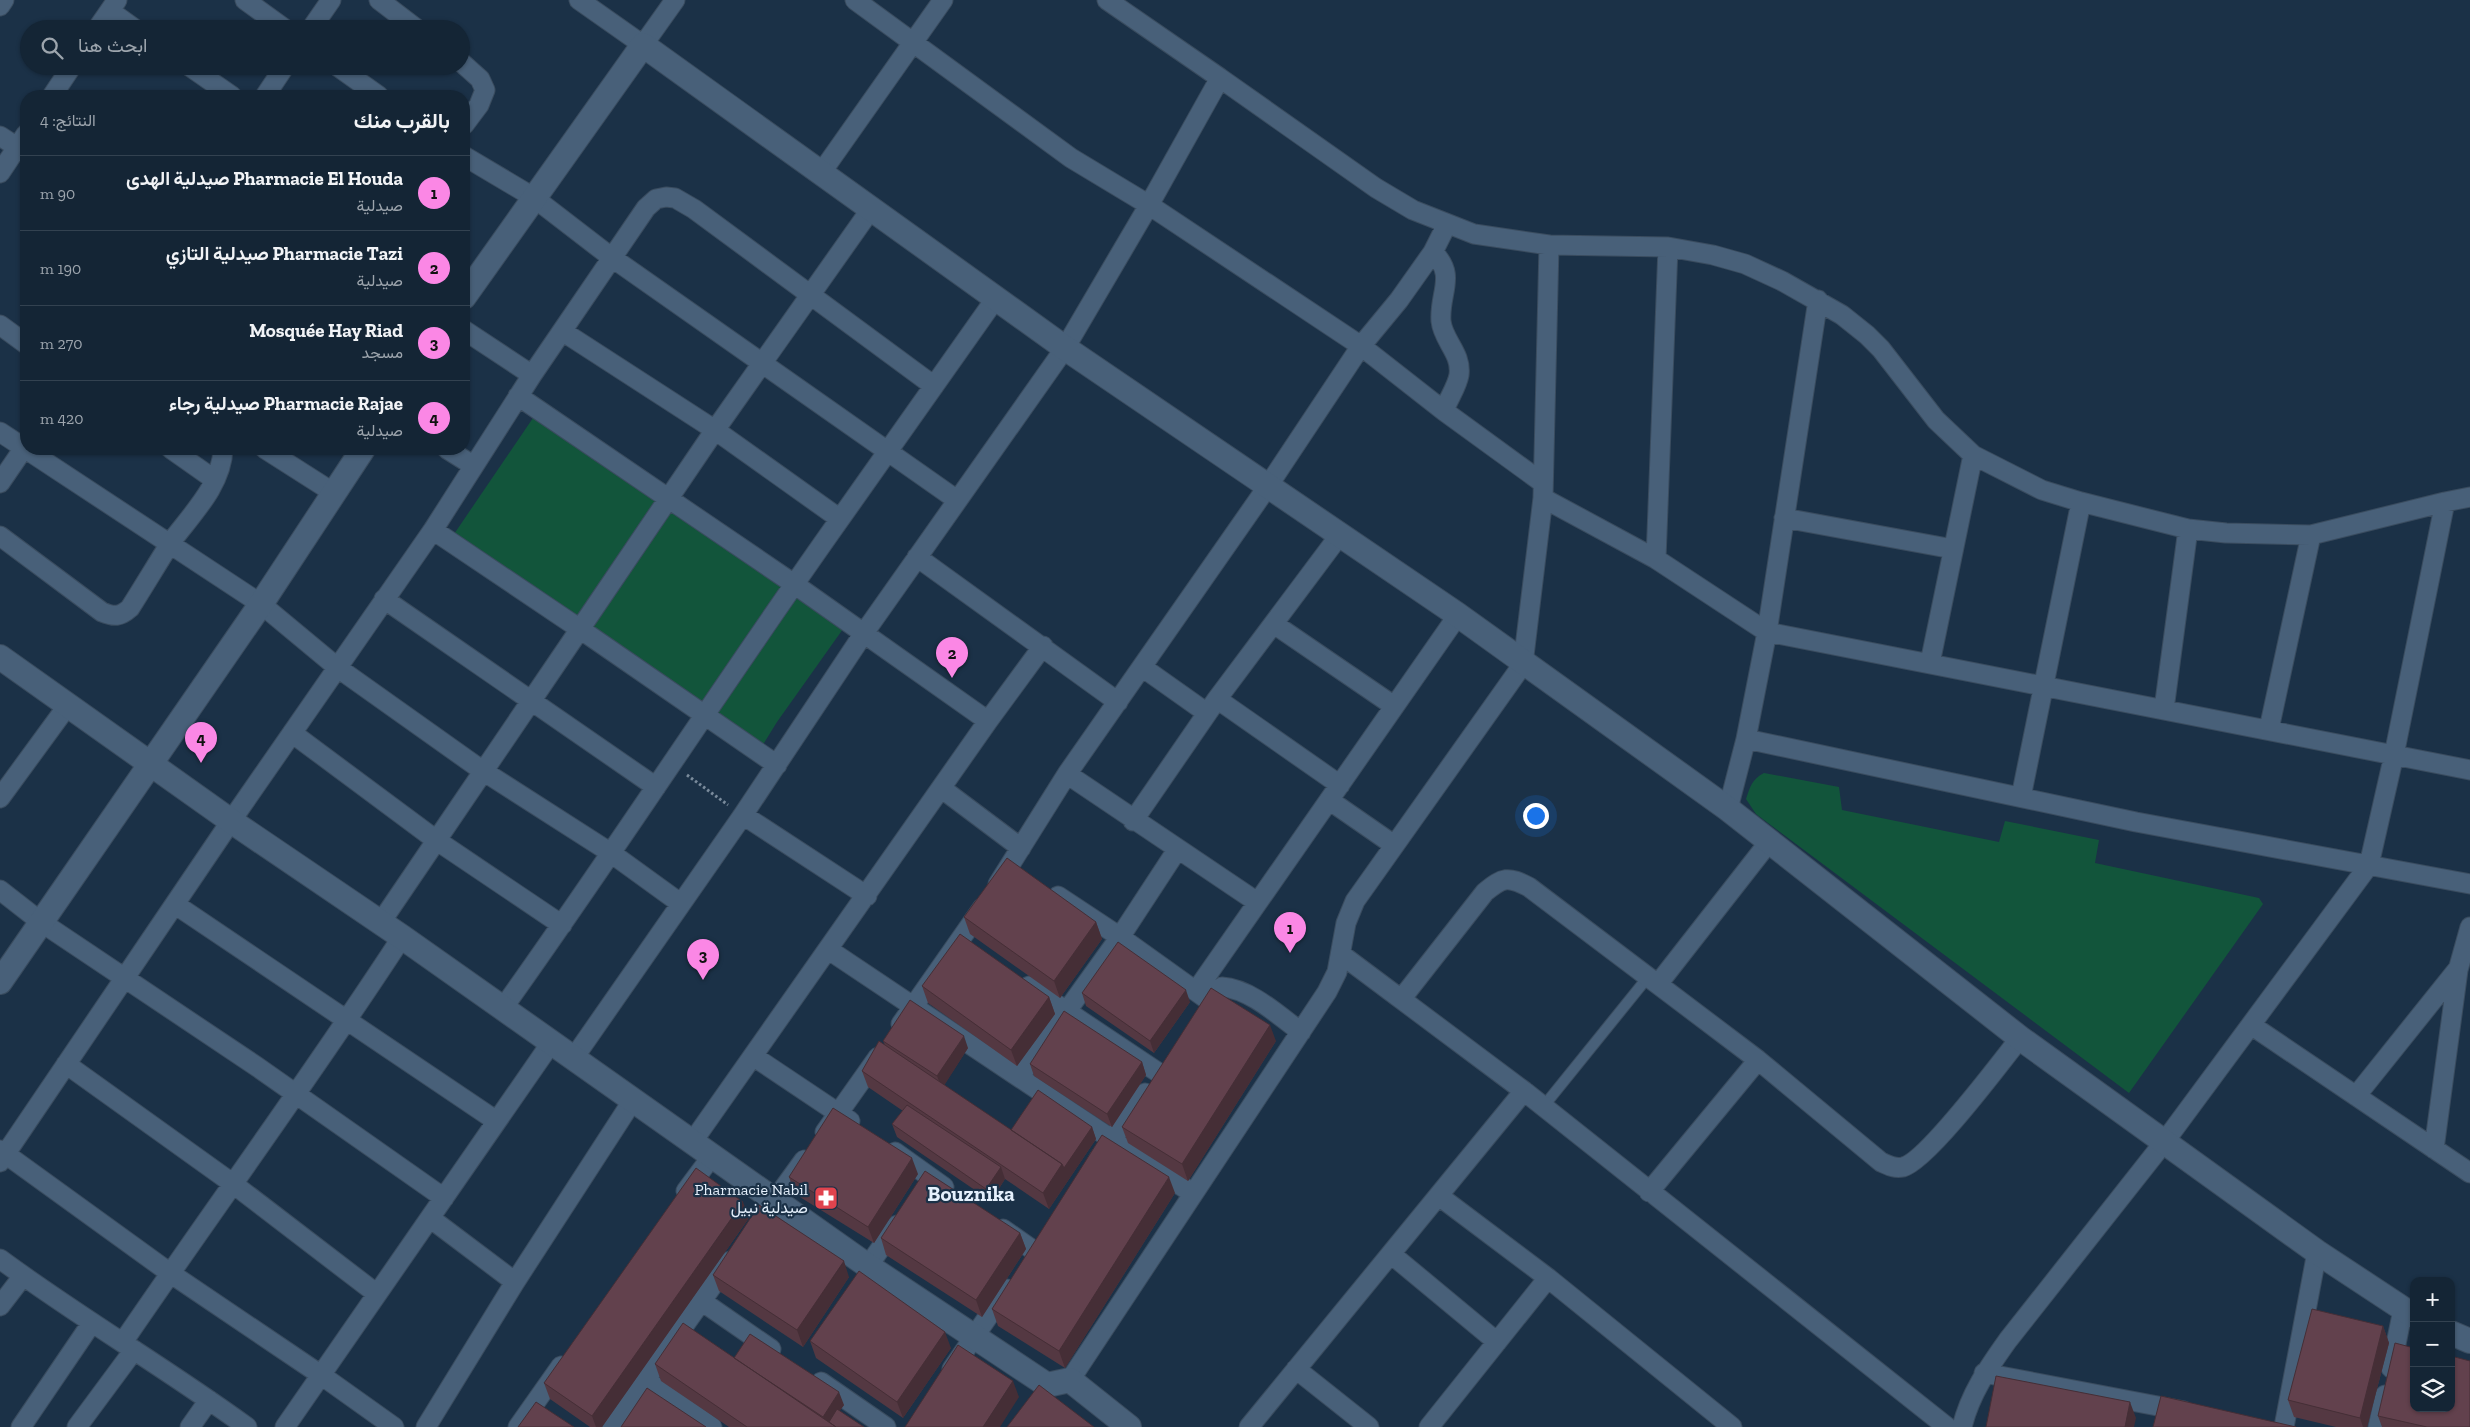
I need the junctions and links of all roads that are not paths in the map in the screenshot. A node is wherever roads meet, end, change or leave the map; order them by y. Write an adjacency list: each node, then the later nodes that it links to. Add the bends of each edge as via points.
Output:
1 (4, 0): 11 (street)
2 (245, 0): 14 (street)
3 (331, 0): 15 (street)
4 (379, 0): 16 (street)
5 (579, 0): 18 (street)
6 (675, 0): 18 (street)
7 (855, 0): 17 (street)
8 (944, 0): 17 (street)
9 (1107, 0): 24 (street)
10 (113, 5): 12 (street); 13 (street)
11 (0, 6)
12 (103, 20)
13 (127, 20)
14 (273, 20)
15 (317, 20)
16 (405, 20)
17 (914, 44): 35 (street); 37 (street, via 1071,158)
18 (643, 45): 35 (street); 36 (street)
19 (470, 70): 29 (street, via 480,79 485,90)
20 (66, 75): 25 (street)
21 (202, 75): 26 (street)
22 (279, 75): 27 (street)
23 (350, 75): 28 (street)
24 (1220, 78): 37 (street); 39 (street, via 1376,188 1413,210)
25 (56, 90)
26 (223, 90)
27 (269, 90)
28 (371, 90)
29 (470, 116)
30 (0, 136): 31 (street)
31 (20, 144)
32 (20, 149): 34 (street)
33 (470, 160): 36 (street)
34 (0, 173)
35 (821, 173): 38 (street)
36 (533, 197): 43 (street); 44 (street)
37 (1149, 206): 52 (street); 53 (street)
38 (871, 209): 45 (street); 46 (street)
39 (1447, 224): 40 (street, via 1474,234); 42 (street)
40 (1549, 245): 41 (street); 75 (street)
41 (1668, 247): 47 (street, via 1745,264); 92 (street)
42 (1433, 252): 52 (street); 58 (street, via 1442,261 1447,274 1441,311 1443,331 1459,362 1459,375)
43 (611, 257): 45 (street, via 646,208 656,199 676,198); 49 (street); 54 (street)
44 (470, 288)
45 (810, 296): 54 (street); 56 (street)
46 (996, 298): 53 (street); 56 (street)
47 (1818, 300): 70 (street, via 1842,315 1881,349 1936,420); 82 (street)
48 (0, 325): 51 (street)
49 (562, 331): 55 (street); 59 (street)
50 (470, 334): 55 (street)
51 (20, 340)
52 (1362, 346): 58 (street); 74 (street)
53 (1065, 348): 74 (street); 79 (street)
54 (762, 362): 59 (street); 62 (street)
55 (532, 375): 57 (street)
56 (934, 386): 62 (street)
57 (518, 396): 71 (street); 78 (street)
58 (1444, 411): 75 (street)
59 (715, 430): 78 (street); 83 (street)
60 (0, 432): 61 (street)
61 (20, 444)
62 (890, 451): 79 (street); 83 (street)
63 (20, 454): 73 (street)
64 (37, 455): 89 (street)
65 (180, 455): 72 (street)
66 (221, 455): 72 (street)
67 (274, 455): 76 (street)
68 (359, 455): 76 (street)
69 (457, 455): 71 (street)
70 (1973, 455): 80 (street, via 2042,490); 90 (street)
71 (474, 466): 85 (street)
72 (215, 480): 89 (street)
73 (0, 483)
74 (1268, 486): 88 (street); 105 (street)
75 (1543, 490): 92 (street); 104 (street)
76 (334, 493): 95 (street)
77 (2470, 497): 81 (street)
78 (668, 499): 93 (street); 98 (street)
79 (957, 500): 91 (street)
80 (2081, 502): 84 (street); 107 (street)
81 (2445, 502): 86 (street); 119 (street)
82 (1784, 518): 90 (street); 99 (street)
83 (840, 519): 93 (street)
84 (2188, 529): 86 (street); 113 (street)
85 (433, 530): 94 (street); 98 (street)
86 (2311, 535): 116 (street)
87 (0, 536): 89 (street, via 111,616 123,614 130,608)
88 (1339, 536): 96 (street); 97 (street)
89 (170, 544): 95 (street)
90 (1954, 549): 103 (street)
91 (917, 557): 100 (street); 101 (street)
92 (1656, 558): 99 (street)
93 (794, 584): 100 (street); 114 (street)
94 (384, 599): 106 (street); 108 (street)
95 (261, 604): 106 (street); 120 (street)
96 (1458, 615): 104 (street); 112 (street)
97 (1274, 624): 111 (street); 112 (street)
98 (580, 629): 108 (street); 114 (street)
99 (1767, 632): 103 (street); 118 (street)
100 (864, 633): 115 (street); 121 (street)
101 (1043, 646): 109 (street); 115 (street)
102 (0, 657): 110 (street)
103 (1930, 663): 107 (street)
104 (1523, 664): 130 (street); 136 (street)
105 (1142, 667): 109 (street); 111 (street)
106 (338, 668): 117 (street); 123 (street)
107 (2043, 685): 113 (street); 128 (street)
108 (532, 700): 123 (street); 125 (street)
109 (1118, 702): 124 (street)
110 (68, 705): 120 (street); 129 (street)
111 (1212, 706): 127 (street); 133 (street)
112 (1394, 706): 127 (street)
113 (2164, 709): 116 (street)
114 (705, 714): 121 (street); 125 (street)
115 (988, 721): 126 (street)
116 (2269, 729): 119 (street)
117 (292, 733): 132 (street); 134 (street)
118 (1746, 739): 128 (street); 130 (street)
119 (2394, 755): 122 (street); 140 (street)
120 (152, 764): 132 (street); 148 (street)
121 (777, 765): 131 (street)
122 (2470, 770)
123 (483, 772): 134 (street); 139 (street)
124 (1067, 774): 133 (street); 137 (street)
125 (656, 787): 139 (street)
126 (941, 788): 137 (street); 144 (street)
127 (1335, 792): 136 (street); 146 (street)
128 (2021, 797): 140 (street)
129 (0, 798)
130 (1728, 810): 135 (street)
131 (743, 816): 144 (street); 145 (street)
132 (231, 821): 147 (street); 149 (street)
133 (1133, 821): 138 (street)
134 (436, 840): 149 (street); 150 (street)
135 (1769, 842): 161 (street); 172 (street)
136 (1394, 845): 157 (street, via 1355,901 1346,923)
137 (1021, 848): 141 (street)
138 (1177, 850): 146 (street); 153 (street)
139 (611, 853): 145 (street); 150 (street)
140 (2369, 865): 142 (street); 170 (street)
141 (1026, 876): 153 (street); 154 (street)
142 (2470, 884)
143 (0, 890): 148 (street)
144 (867, 896): 155 (street)
145 (680, 902): 176 (street)
146 (1257, 902): 163 (street)
147 (176, 905): 159 (street); 169 (street)
148 (41, 922): 159 (street); 162 (street)
149 (381, 922): 152 (street)
150 (562, 925): 166 (street)
151 (2470, 928): 158 (street)
152 (402, 937): 166 (street); 169 (street)
153 (1120, 937): 163 (street); 167 (street)
154 (961, 941): 156 (street); 165 (street)
155 (829, 950): 165 (street); 174 (street)
156 (977, 952)
157 (1342, 955): 164 (street); 171 (street, via 1337,972)
158 (2458, 970): 183 (street); 191 (street)
159 (126, 978): 178 (street); 182 (street)
160 (1017, 978): 167 (street)
161 (1653, 980): 164 (street, via 1529,887 1509,878 1497,882 1485,892); 177 (street); 185 (lane)
162 (0, 982)
163 (1202, 995): 168 (street); 171 (street, via 1222,987 1234,989)
164 (1402, 998): 181 (street)
165 (915, 1006): 180 (street); 186 (street)
166 (503, 1008): 173 (street)
167 (1066, 1010): 179 (street); 180 (street)
168 (1197, 1016)
169 (347, 1022): 182 (street); 187 (street)
170 (2251, 1025): 183 (street); 189 (street)
171 (1301, 1032): 199 (street)
172 (2020, 1038): 177 (street, via 1936,1141 1912,1162 1896,1168 1881,1162); 189 (street)
173 (551, 1043): 176 (street); 187 (street)
174 (753, 1056): 186 (street); 190 (street)
175 (1170, 1056): 179 (street)
176 (573, 1059): 184 (street)
177 (1758, 1060): 198 (street)
178 (66, 1064): 192 (street); 197 (street)
179 (1159, 1072): 188 (street)
180 (1020, 1076): 188 (street)
181 (1524, 1091): 185 (street); 201 (street)
182 (295, 1094): 197 (street); 202 (street)
183 (2356, 1096): 191 (street)
184 (633, 1100): 190 (street); 220 (street)
185 (1542, 1107): 198 (street)
186 (839, 1114): 196 (street); 204 (street)
187 (495, 1120): 202 (street)
188 (1113, 1140): 194 (street); 199 (street)
189 (2165, 1141): 213 (street); 235 (street)
190 (693, 1142): 193 (street)
191 (2434, 1149): 195 (street)
192 (2, 1156): 217 (street)
193 (712, 1156): 204 (street); 205 (street)
194 (1090, 1171)
195 (2470, 1173)
196 (931, 1177): 200 (street); 203 (street)
197 (232, 1183): 217 (street); 221 (street)
198 (1648, 1192): 259 (street)
199 (1192, 1193): 238 (street)
200 (919, 1194)
201 (1439, 1196): 214 (street); 219 (street)
202 (444, 1198): 208 (street)
203 (962, 1200)
204 (775, 1201): 209 (street); 216 (street)
205 (677, 1204)
206 (908, 1210): 216 (street)
207 (986, 1216): 212 (street)
208 (430, 1218): 220 (street); 221 (street)
209 (758, 1224)
210 (1044, 1234): 212 (street)
211 (740, 1246): 222 (street)
212 (1033, 1250): 227 (street)
213 (2317, 1252): 224 (street); 262 (street)
214 (1391, 1254): 229 (street); 233 (street)
215 (0, 1259): 218 (street)
216 (868, 1266): 227 (street)
217 (170, 1273): 230 (street); 236 (street)
218 (23, 1276): 223 (street); 225 (street)
219 (1548, 1278): 229 (street); 258 (street)
220 (515, 1282): 249 (street)
221 (377, 1294): 236 (street)
222 (700, 1300): 232 (street); 237 (street)
223 (0, 1306)
224 (2408, 1313): 263 (street)
225 (91, 1324): 230 (street); 243 (street)
226 (2455, 1335): 228 (street)
227 (975, 1337): 238 (street, via 1042,1392); 239 (street)
228 (2470, 1341)
229 (1497, 1342): 257 (street)
230 (129, 1346): 240 (street); 244 (street)
231 (573, 1350): 250 (street, via 540,1411)
232 (789, 1360)
233 (1296, 1369): 255 (street); 256 (street)
234 (805, 1372): 253 (street)
235 (1984, 1373): 241 (street); 260 (street)
236 (321, 1375): 247 (street); 248 (street)
237 (646, 1380): 251 (street); 252 (street)
238 (1070, 1380): 254 (street)
239 (942, 1382)
240 (209, 1400): 245 (street); 246 (street)
241 (2160, 1407): 242 (street); 261 (street)
242 (2205, 1415)
243 (21, 1427)
244 (77, 1427)
245 (190, 1427)
246 (246, 1427)
247 (285, 1427)
248 (394, 1427)
249 (426, 1427)
250 (518, 1427)
251 (612, 1427)
252 (712, 1427)
253 (886, 1427)
254 (1129, 1427)
255 (1249, 1427)
256 (1370, 1427)
257 (1429, 1427)
258 (1732, 1427)
259 (1947, 1427)
260 (1962, 1427)
261 (2155, 1427)
262 (2284, 1427)
263 (2378, 1427)

